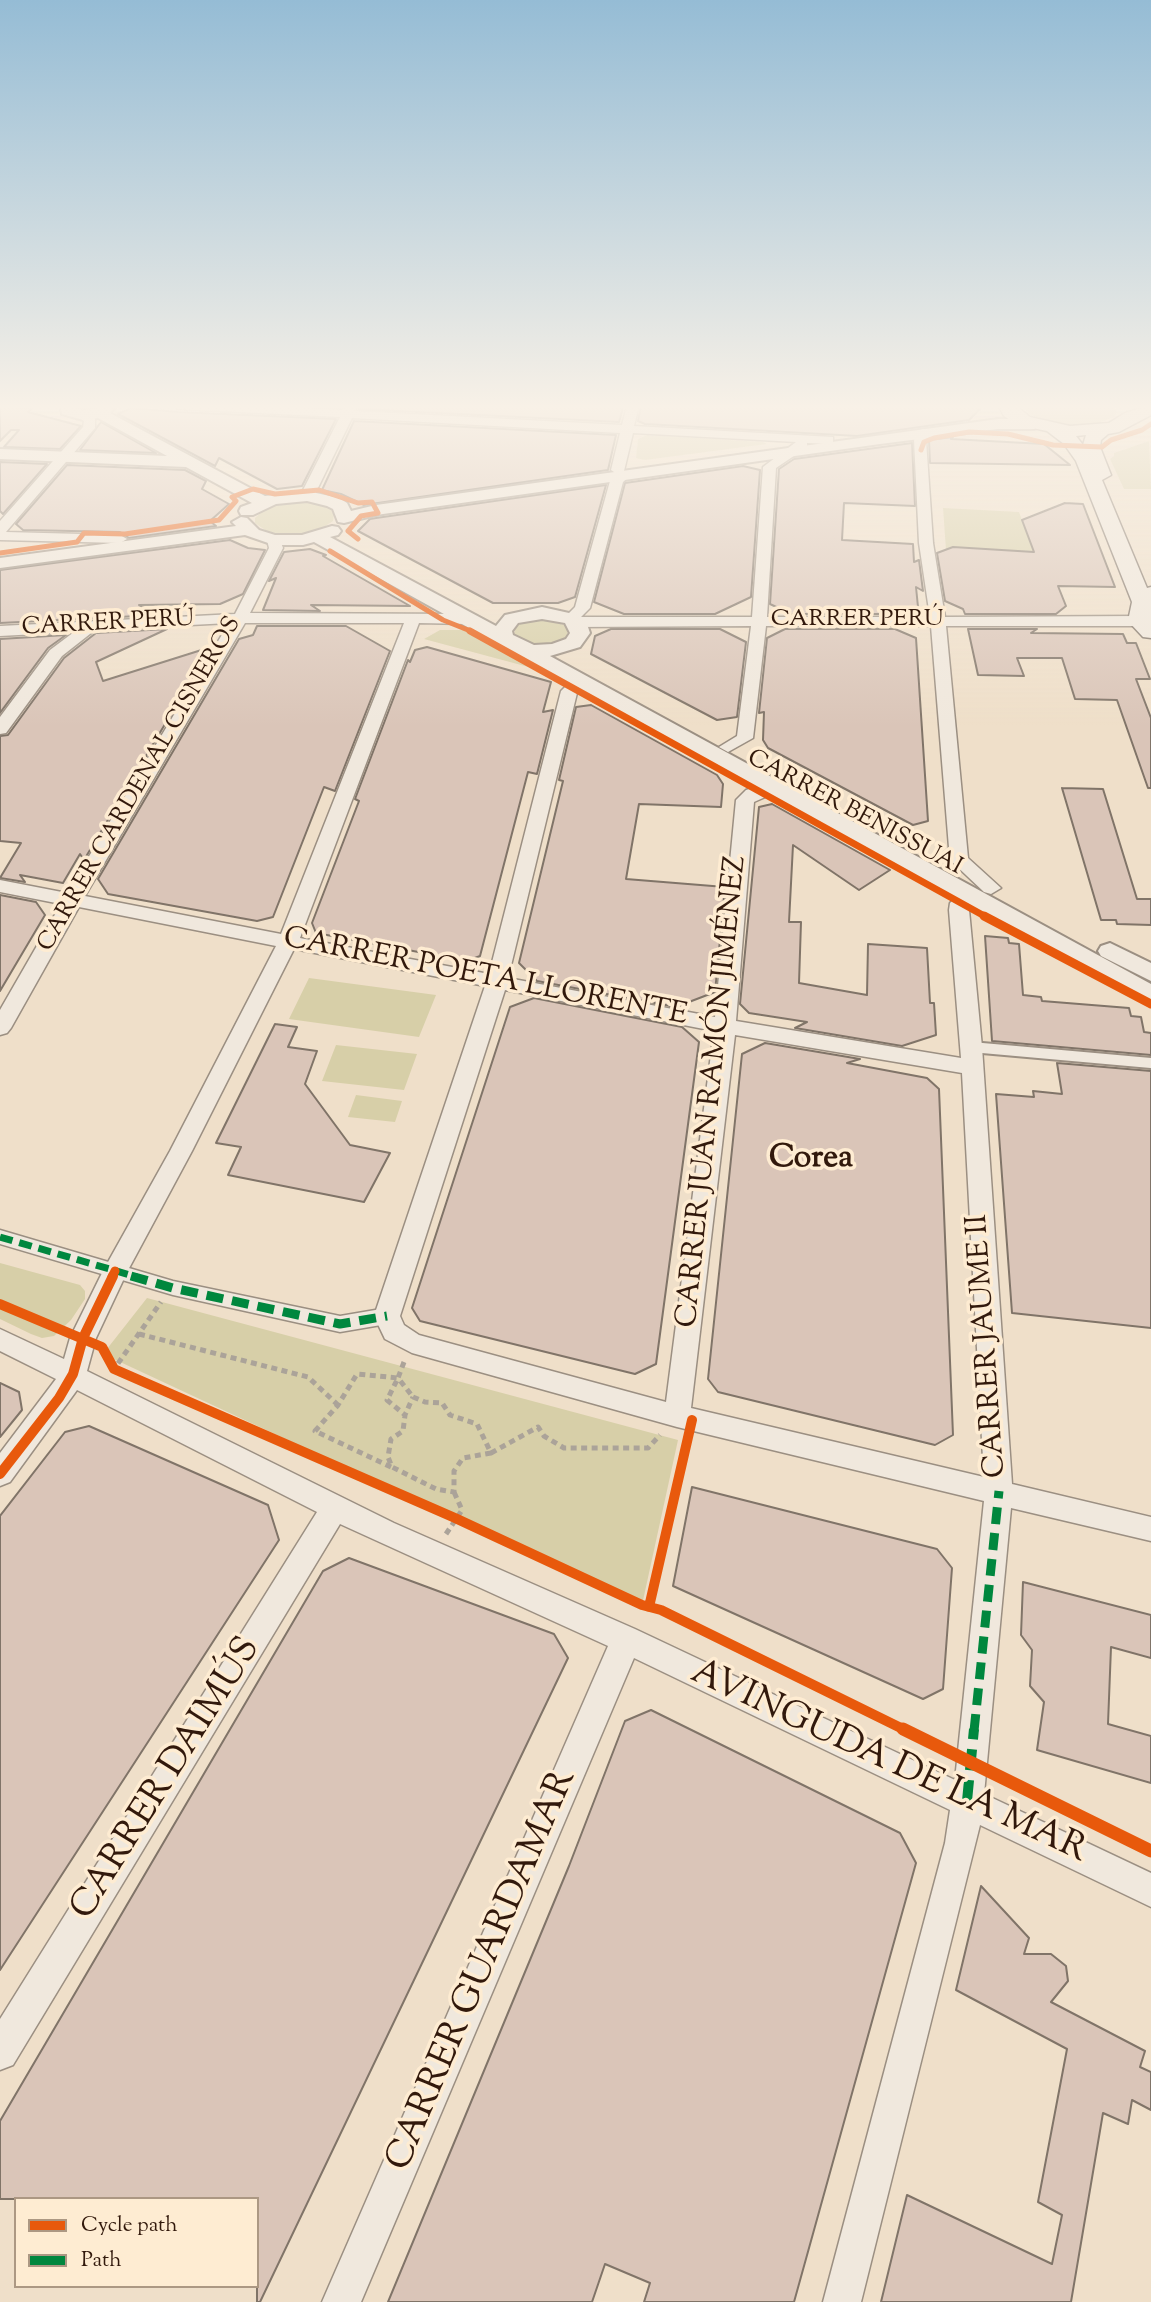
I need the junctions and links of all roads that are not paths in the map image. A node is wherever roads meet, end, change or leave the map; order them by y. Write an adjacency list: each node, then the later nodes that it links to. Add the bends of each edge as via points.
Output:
1 (15, 512): 12 (street)
2 (247, 512): 11 (street)
3 (333, 512): 10 (street)
4 (368, 512): 10 (street)
5 (608, 512): 23 (street, via 582,608)
6 (766, 512): 25 (street)
7 (924, 512): 24 (street)
8 (1107, 512): 18 (main road)
9 (1114, 512): 18 (main road)
10 (334, 523): 15 (street); 20 (street); 21 (street, via 475,610)
11 (244, 526): 14 (street); 15 (street); 17 (street)
12 (0, 530)
13 (0, 536): 14 (street)
14 (120, 539): 16 (street)
15 (274, 540): 19 (street, CARRER CARDENAL CISNEROS, via 276,548)
16 (0, 555)
17 (0, 563)
18 (1147, 606): 24 (street, CARRER PERÚ)
19 (240, 618): 22 (street, CARRER PERÚ); 26 (street, CARRER PERÚ); 37 (street, CARRER CARDENAL CISNEROS)
20 (468, 619): 22 (street, CARRER PERÚ); 28 (street)
21 (512, 619): 23 (street, via 542,613); 28 (street, via 502,631)
22 (413, 620): 38 (street)
23 (573, 620): 25 (street, CARRER PERÚ); 29 (street, via 579,627 578,638)
24 (937, 620): 25 (street, CARRER PERÚ); 36 (street, via 959,860)
25 (759, 621): 33 (street, via 745,738)
26 (93, 625): 27 (street, CARRER PERÚ); 32 (street, via 56,653)
27 (0, 631)
28 (504, 638): 30 (street, CARRER BENISSUAI)
29 (564, 647): 30 (street); 33 (street, CARRER BENISSUAI, via 575,662)
30 (523, 649): 31 (street, CARRER BENISSUAI)
31 (580, 681): 34 (street, CARRER BENISSUAI); 40 (street, via 569,691)
32 (0, 729)
33 (729, 747): 36 (street, CARRER BENISSUAI)
34 (775, 786): 36 (street, CARRER BENISSUAI); 42 (street, CARRER JUAN RAMÓN JIMÉNEZ, via 745,800)
35 (0, 886): 37 (street, CARRER POETA LLORENTE)
36 (980, 892): 39 (street, CARRER BENISSUAI); 41 (street, CARRER BENISSUAI); 44 (street, CARRER JAUME II, via 960,903 959,910)
37 (73, 900): 38 (street, CARRER POETA LLORENTE); 43 (street, CARRER CARDENAL CISNEROS)
38 (289, 940): 40 (street, CARRER POETA LLORENTE); 47 (street)
39 (1151, 973)
40 (497, 982): 42 (street, CARRER POETA LLORENTE); 48 (street)
41 (1151, 995)
42 (725, 1026): 44 (street, CARRER POETA LLORENTE); 51 (street, CARRER JUAN RAMÓN JIMÉNEZ)
43 (0, 1028)
44 (971, 1057): 45 (lane); 53 (street, CARRER JAUME II)
45 (1151, 1063)
46 (0, 1237): 47 (street)
47 (115, 1271): 48 (street, via 340,1324); 50 (street, via 83,1338)
48 (387, 1316): 51 (street, via 394,1332 412,1343)
49 (0, 1339): 50 (street, AVINGUDA DE LA MAR)
50 (73, 1374): 52 (street, via 60,1398); 54 (street, AVINGUDA DE LA MAR, via 107,1378)
51 (677, 1416): 53 (street)
52 (0, 1474)
53 (999, 1491): 55 (street); 57 (street, CARRER JAUME II)
54 (335, 1508): 56 (street, AVINGUDA DE LA MAR); 59 (street, CARRER DAIMÚS)
55 (1151, 1529)
56 (625, 1639): 57 (street, AVINGUDA DE LA MAR); 60 (street, CARRER GUARDAMAR)
57 (968, 1801): 58 (street, AVINGUDA DE LA MAR); 61 (street, CARRER JAUME II)
58 (1151, 1890)
59 (0, 2052)
60 (341, 2302)
61 (842, 2302)

